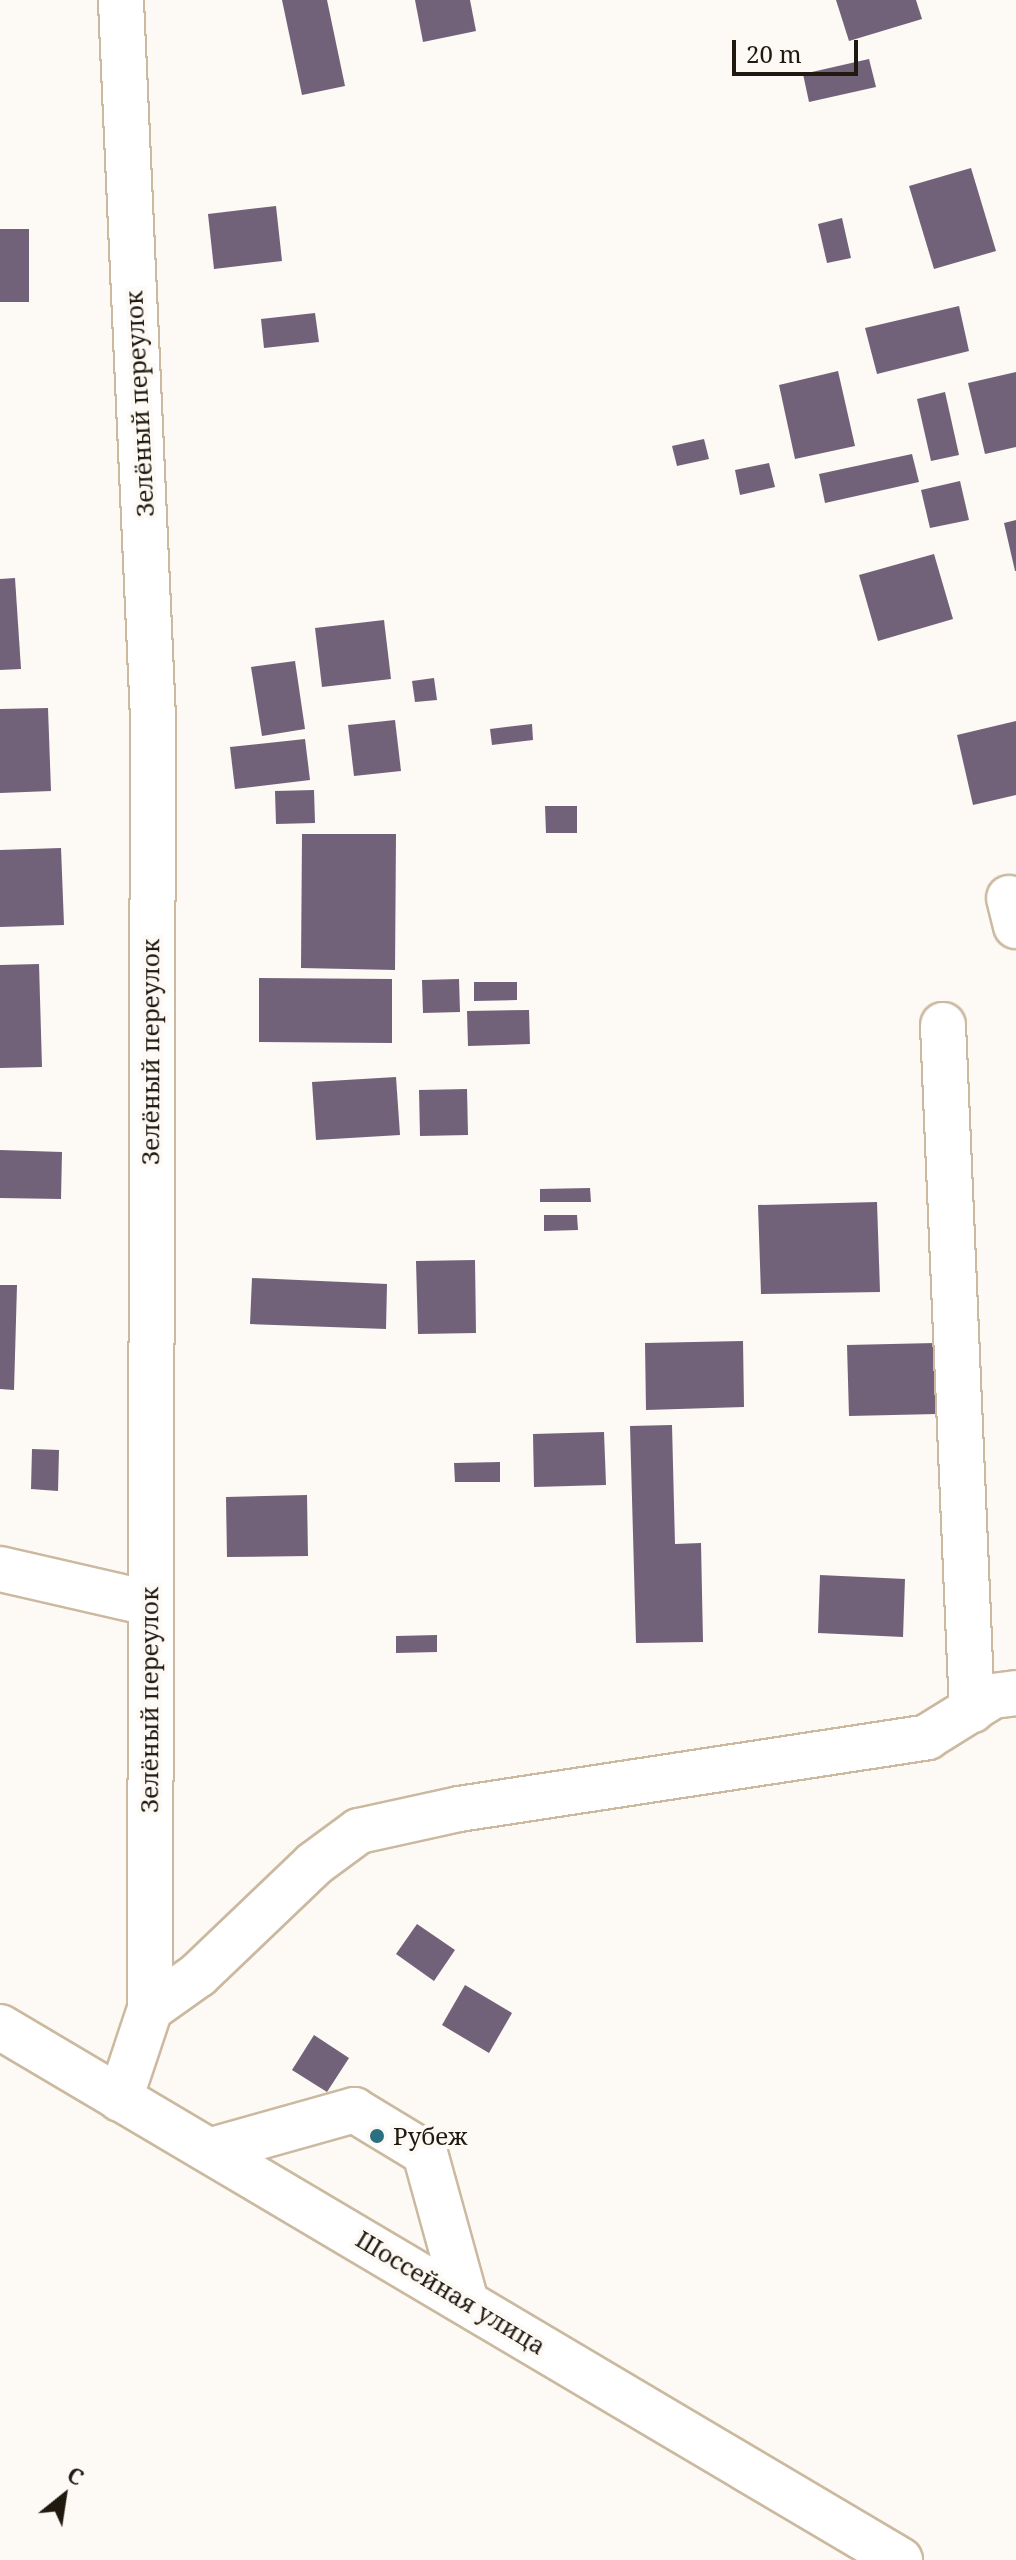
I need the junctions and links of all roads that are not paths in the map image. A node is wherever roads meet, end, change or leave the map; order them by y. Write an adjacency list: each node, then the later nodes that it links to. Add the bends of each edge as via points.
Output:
1 (121, 1): 4 (street, Зелёный переулок, via 153,718)
2 (943, 1025): 6 (street)
3 (0, 1569): 4 (street)
4 (148, 1603): 7 (street, Зелёный переулок)
5 (1016, 1693): 6 (street, via 993,1696)
6 (972, 1710): 7 (street, via 927,1737 459,1809 359,1831 314,1864 198,1975)
7 (150, 2009): 9 (street, Зелёный переулок)
8 (0, 2027): 9 (street, Шоссейная улица)
9 (120, 2099): 10 (street, Шоссейная улица)
10 (212, 2150): 11 (street, Шоссейная улица); 11 (street, via 354,2110 425,2153)
11 (466, 2302): 12 (street, Шоссейная улица)
12 (900, 2560)

